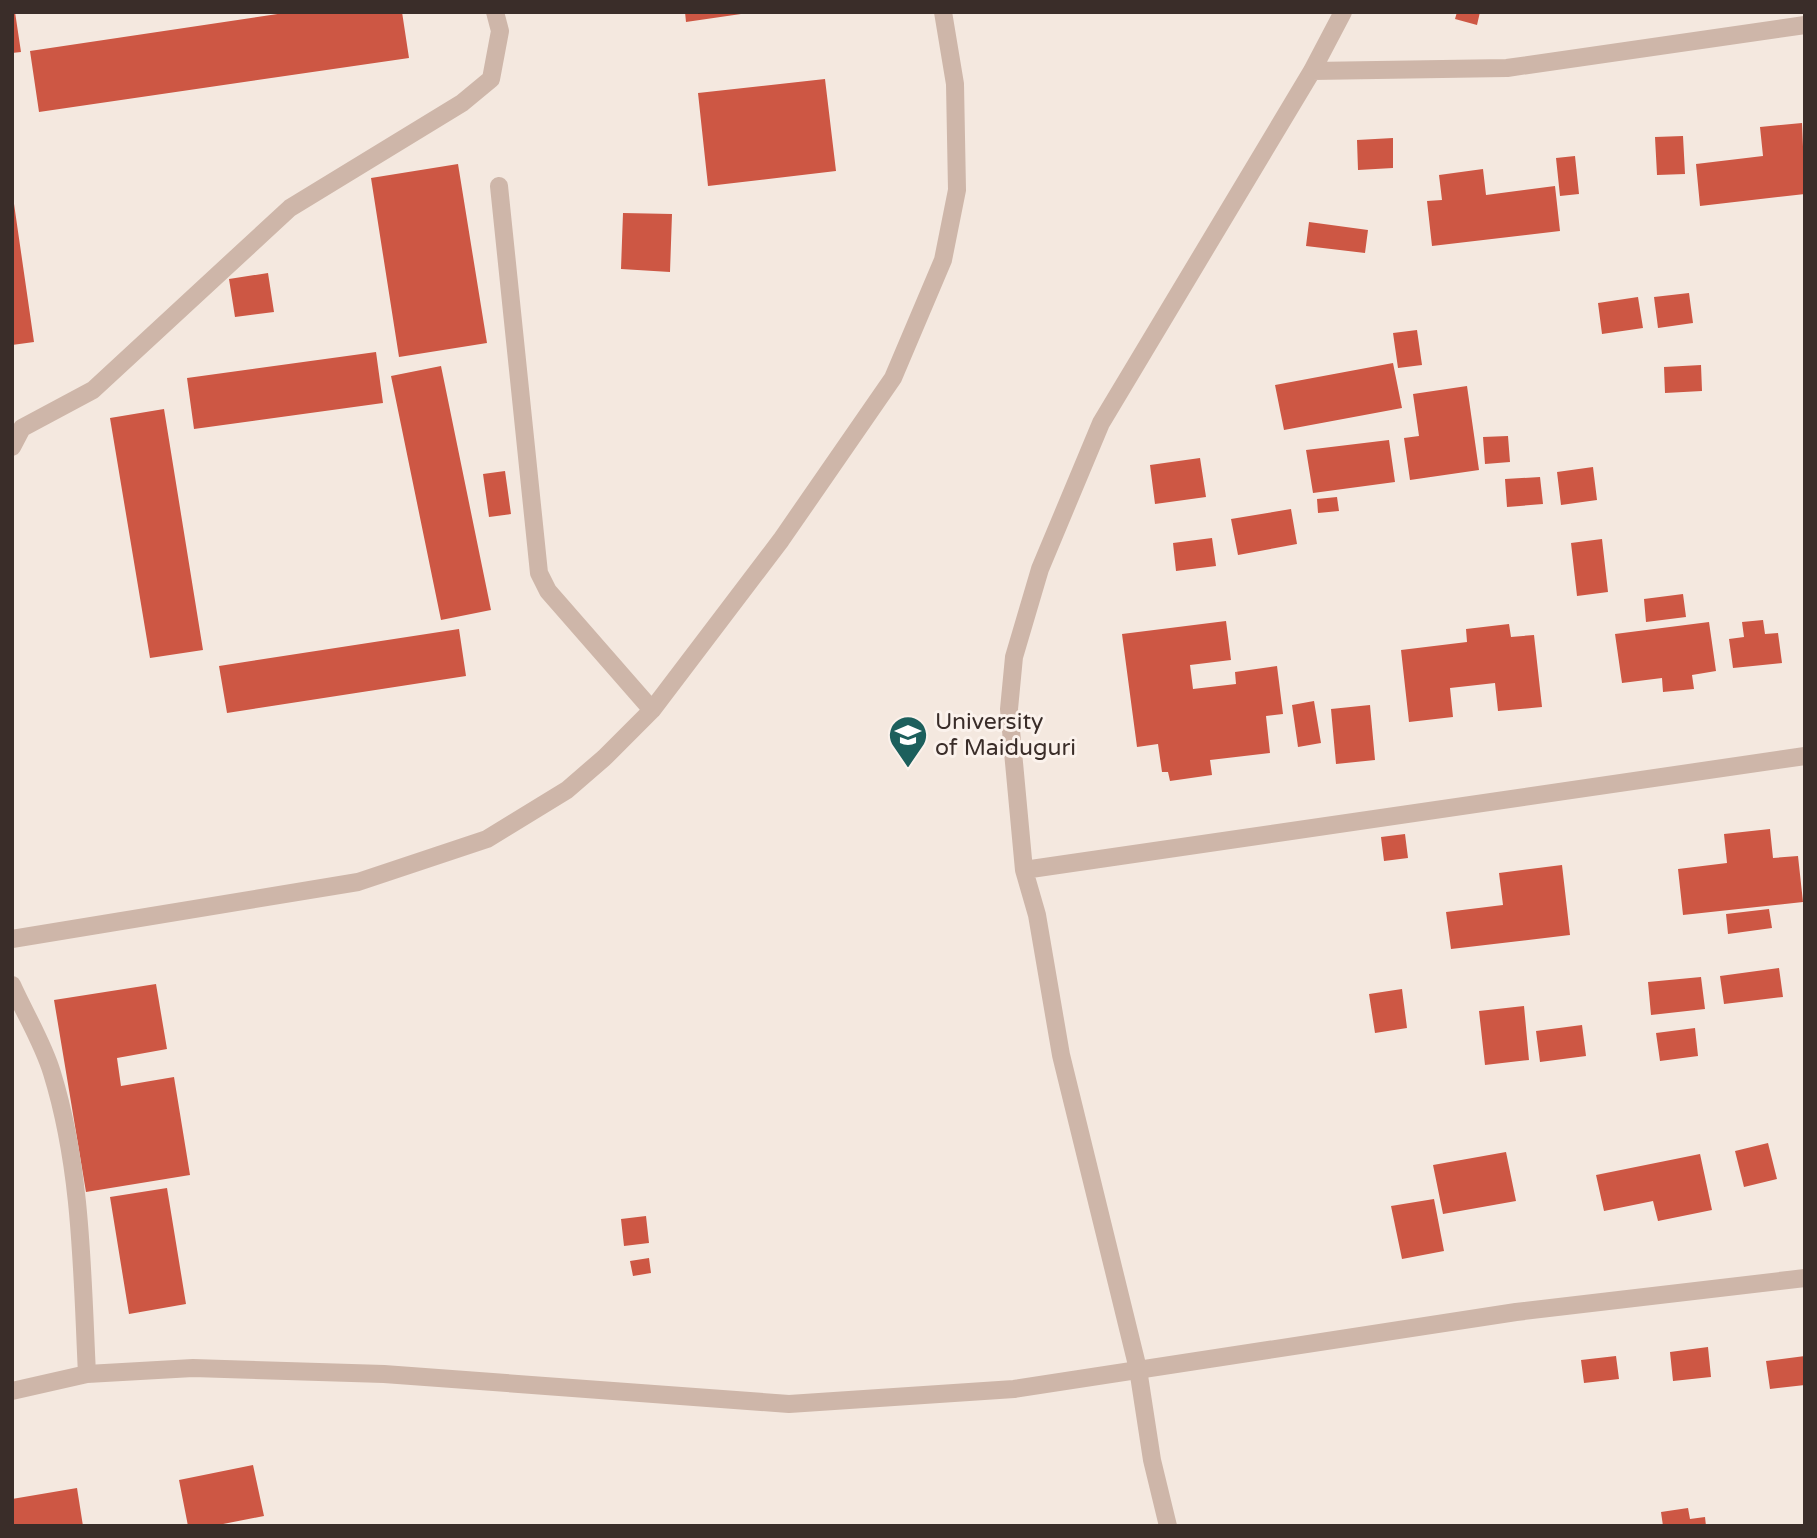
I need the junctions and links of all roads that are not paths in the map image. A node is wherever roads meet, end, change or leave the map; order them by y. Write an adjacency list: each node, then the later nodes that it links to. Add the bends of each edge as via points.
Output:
1 (495, 12): 7 (street, via 500,31 491,79 462,103 290,208 93,390)
2 (943, 12): 9 (street, via 955,84 957,190 943,260 894,378 781,540)
3 (1343, 12): 5 (street)
4 (1805, 25): 5 (street, via 1507,68)
5 (1312, 71): 11 (street, via 1101,423 1040,569 1014,657 1009,709)
6 (499, 186): 9 (street, via 540,573 548,591)
7 (17, 428): 8 (street)
8 (12, 447)
9 (652, 710): 12 (street, via 566,790 487,839 358,882)
10 (1805, 756): 11 (street)
11 (1024, 870): 15 (street, via 1037,915 1061,1055)
12 (12, 939)
13 (12, 985): 16 (street, via 52,1070 69,1140 80,1231)
14 (1805, 1278): 15 (street, via 1516,1312)
15 (1139, 1369): 16 (street, via 1014,1389 789,1404 384,1374 193,1368); 18 (street, via 1152,1460)
16 (87, 1374): 17 (street)
17 (12, 1391)
18 (1168, 1526)

